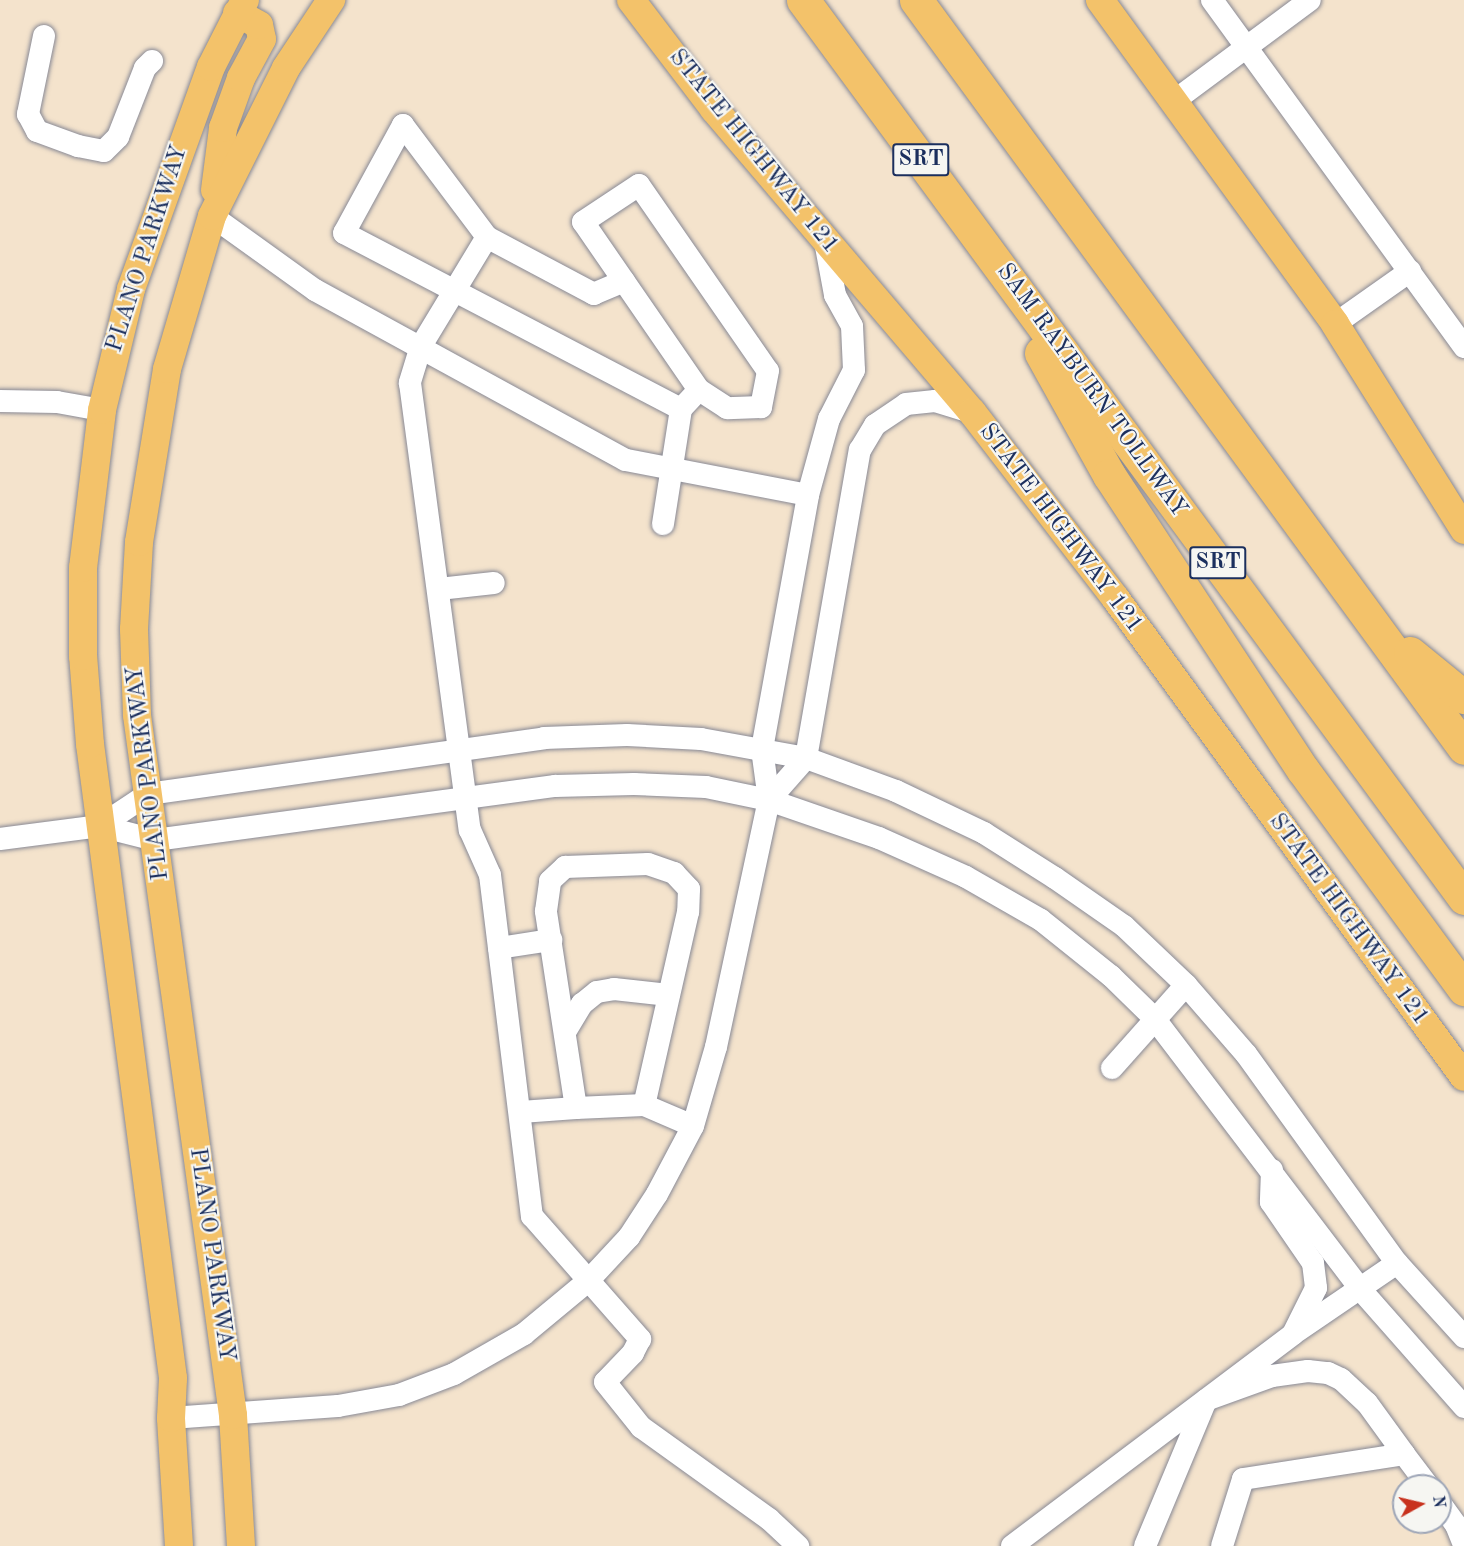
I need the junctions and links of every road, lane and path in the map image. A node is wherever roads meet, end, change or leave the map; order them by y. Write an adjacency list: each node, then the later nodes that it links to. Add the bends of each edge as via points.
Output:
1 (331, 0): 13 (main road, PLANO PARKWAY, via 286,68)
2 (631, 0): 16 (main road, STATE HIGHWAY 121, via 714,109)
3 (803, 0): 14 (highway, SAM RAYBURN TOLLWAY / SRT)
4 (916, 0): 34 (highway)
5 (1100, 0): 12 (main road)
6 (1212, 0): 10 (street)
7 (1310, 0): 10 (street)
8 (241, 6): 13 (main road, via 259,25 262,39 241,78 223,128); 26 (main road, PLANO PARKWAY, via 211,67 148,237 121,325)
9 (44, 36): 11 (street, via 28,114 38,130 78,146 104,151 118,137 145,68)
10 (1247, 48): 12 (street); 17 (street)
11 (152, 61)
12 (1174, 100): 20 (main road)
13 (212, 216): 22 (street, via 315,290); 40 (main road, PLANO PARKWAY, via 167,369 139,542 134,629 137,715)
14 (971, 228): 46 (highway, SAM RAYBURN TOLLWAY / SRT); 50 (highway, via 1109,475 1304,770)
15 (487, 237): 18 (street, via 594,294); 19 (street); 19 (street, via 404,125 344,233)
16 (825, 241): 27 (main road, STATE HIGHWAY 121); 29 (street, via 835,295 852,326 854,370 829,419)
17 (1410, 271): 20 (street); 21 (street)
18 (624, 281): 23 (street); 23 (street, via 583,222 639,185 768,371 761,407 727,408)
19 (456, 292): 22 (street); 25 (street)
20 (1335, 324): 31 (main road)
21 (1461, 334)
22 (421, 346): 28 (street, via 626,460); 33 (street, via 410,383)
23 (699, 390): 25 (street)
24 (0, 401): 26 (street, via 57,402)
25 (681, 409): 28 (street)
26 (102, 410): 43 (main road, PLANO PARKWAY, via 83,568 83,656)
27 (972, 412): 39 (street, via 935,401 906,404 875,426 860,450); 55 (main road, STATE HIGHWAY 121, via 1116,599)
28 (671, 470): 29 (street); 30 (street)
29 (808, 495): 38 (street)
30 (663, 524)
31 (1464, 530)
32 (494, 582): 33 (street)
33 (439, 589): 36 (street)
34 (1372, 622): 35 (highway); 37 (highway)
35 (1464, 697)
36 (460, 748): 38 (street, via 544,738 627,735 701,739); 40 (street); 41 (street)
37 (1464, 748)
38 (762, 749): 39 (street); 42 (street)
39 (806, 758): 42 (street); 49 (street, via 896,791 984,833 1124,926)
40 (148, 794): 43 (street); 45 (main road, PLANO PARKWAY)
41 (466, 800): 42 (street, via 555,786 634,784 705,787); 45 (street); 48 (street, via 470,830 490,875)
42 (770, 800): 52 (street, via 879,838 966,877 1041,920); 59 (street, via 716,1047)
43 (99, 826): 44 (street); 45 (street); 69 (main road, PLANO PARKWAY, via 173,1378)
44 (0, 839)
45 (155, 840): 68 (main road, PLANO PARKWAY)
46 (1464, 898)
47 (551, 940): 48 (street); 51 (street, via 546,911 550,881 565,867 648,864 674,873 689,889 688,912); 53 (street)
48 (500, 948): 58 (street)
49 (1186, 985): 52 (street); 61 (street, via 1246,1054)
50 (1464, 989)
51 (669, 995): 53 (street, via 614,989 597,992 582,1004); 56 (street)
52 (1154, 1018): 54 (street); 60 (street)
53 (565, 1032): 57 (street)
54 (1112, 1068)
55 (1464, 1077)
56 (645, 1105): 57 (street); 59 (street)
57 (576, 1108): 58 (street)
58 (521, 1112): 62 (street, via 532,1216)
59 (693, 1126): 62 (street, via 657,1194 628,1237)
60 (1272, 1170): 63 (street); 64 (street, via 1271,1202 1313,1263 1316,1288)
61 (1397, 1263): 63 (street); 65 (street)
62 (588, 1281): 68 (street, via 524,1334 454,1374 399,1395 338,1406); 76 (street, via 640,1339 633,1353 605,1382 612,1391 641,1427 769,1519)
63 (1361, 1290): 64 (street); 67 (street)
64 (1293, 1334): 66 (street)
65 (1464, 1337)
66 (1206, 1400): 70 (street, via 1272,1376 1308,1371 1328,1373 1367,1402); 77 (street); 78 (street)
67 (1464, 1407)
68 (233, 1414): 69 (street); 75 (main road, PLANO PARKWAY)
69 (171, 1418): 74 (main road, PLANO PARKWAY)
70 (1404, 1454): 71 (street); 79 (street, via 1243,1479)
71 (1419, 1474)
72 (1452, 1520): 73 (street)
73 (1464, 1545)
74 (179, 1546)
75 (241, 1546)
76 (798, 1546)
77 (1012, 1546)
78 (1145, 1546)
79 (1222, 1546)

